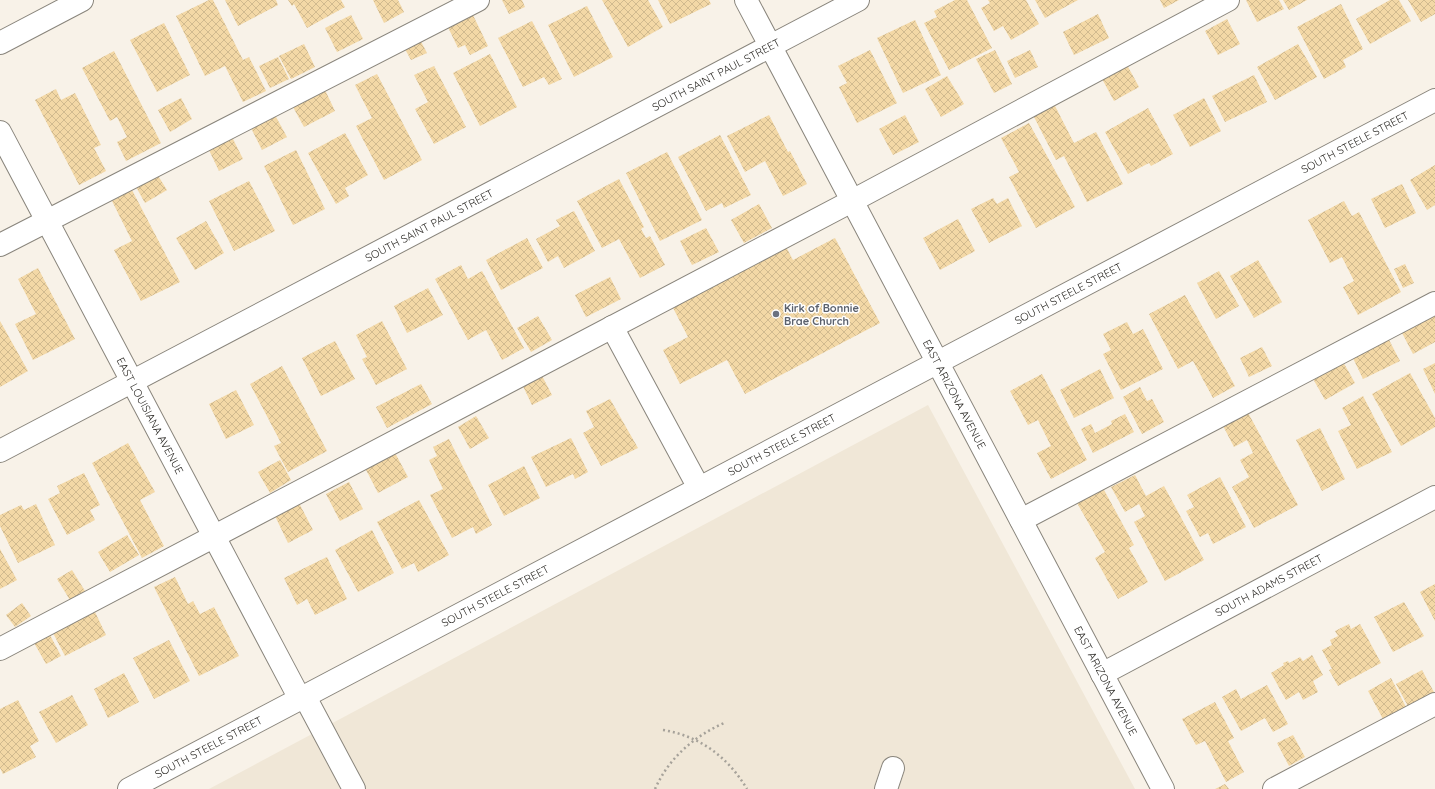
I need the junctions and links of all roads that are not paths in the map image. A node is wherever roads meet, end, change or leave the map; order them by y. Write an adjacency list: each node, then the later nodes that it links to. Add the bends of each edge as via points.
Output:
1 (82, 0): 6 (street)
2 (478, 0): 11 (street)
3 (746, 0): 7 (street, EAST ARIZONA AVENUE)
4 (858, 0): 7 (street, SOUTH SAINT PAUL STREET)
5 (1228, 0): 10 (street)
6 (0, 43)
7 (770, 46): 10 (street, EAST ARIZONA AVENUE); 16 (street, SOUTH SAINT PAUL STREET)
8 (1435, 100): 15 (street, SOUTH STEELE STREET)
9 (0, 132): 11 (street, EAST LOUISIANA AVENUE)
10 (852, 201): 14 (street); 15 (street, EAST ARIZONA AVENUE)
11 (46, 220): 12 (street); 16 (street, EAST LOUISIANA AVENUE)
12 (0, 245)
13 (1435, 303): 20 (street)
14 (612, 327): 18 (street); 21 (street)
15 (938, 363): 18 (street, SOUTH STEELE STREET); 20 (street, EAST ARIZONA AVENUE)
16 (132, 381): 17 (street, SOUTH SAINT PAUL STREET); 21 (street, EAST LOUISIANA AVENUE)
17 (0, 451)
18 (699, 488): 24 (street, SOUTH STEELE STREET)
19 (1435, 497): 23 (street, SOUTH ADAMS STREET)
20 (1021, 520): 23 (street, EAST ARIZONA AVENUE)
21 (214, 536): 22 (street); 24 (street, EAST LOUISIANA AVENUE)
22 (0, 649)
23 (1102, 674): 30 (street, EAST ARIZONA AVENUE)
24 (302, 698): 27 (street, SOUTH STEELE STREET); 28 (street, EAST LOUISIANA AVENUE)
25 (1435, 704): 31 (street)
26 (893, 768): 29 (street)
27 (129, 789)
28 (354, 789)
29 (886, 789)
30 (1163, 789)
31 (1274, 789)

